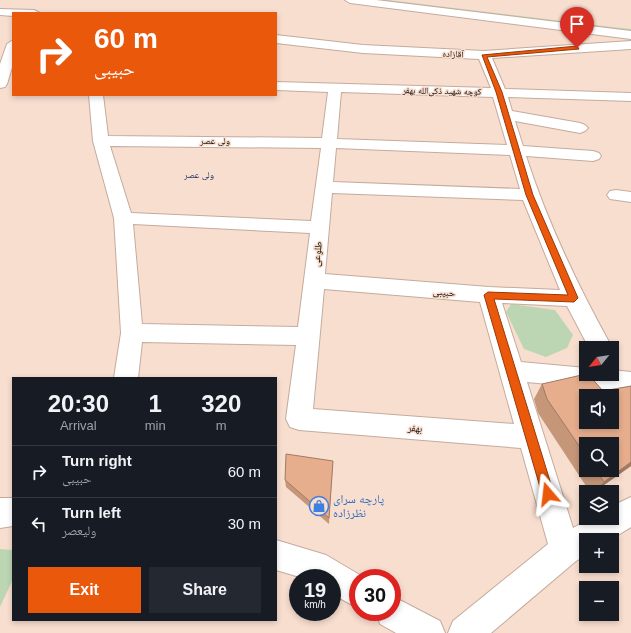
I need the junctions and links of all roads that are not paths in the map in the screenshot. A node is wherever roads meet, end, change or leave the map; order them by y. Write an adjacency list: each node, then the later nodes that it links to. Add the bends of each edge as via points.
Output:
1 (350, 0): 7 (street)
2 (402, 0): 6 (street)
3 (0, 4): 4 (street)
4 (24, 9): 5 (street)
5 (0, 12)
6 (631, 27)
7 (631, 35)
8 (277, 39): 11 (street, آقازاده, via 363,49)
9 (631, 45): 11 (street, آقازاده)
10 (12, 48): 12 (street)
11 (484, 55): 15 (street)
12 (5, 79)
13 (277, 86): 14 (street, کوچه شهید ذکی‌الله بهفر)
14 (335, 88): 15 (street, کوچه شهید ذکی‌الله بهفر); 21 (street, طلوعی)
15 (499, 92): 17 (street, کوچه شهید ذکی‌الله بهفر); 18 (street)
16 (96, 96): 20 (street)
17 (631, 97)
18 (506, 115): 19 (street); 22 (street)
19 (580, 128)
20 (101, 141): 21 (street, ولی عصر); 26 (street)
21 (329, 142): 22 (street, ولی عصر); 24 (street, طلوعی)
22 (516, 149): 23 (street, ولی عصر); 25 (street)
23 (593, 156)
24 (324, 187): 25 (street); 27 (street, طلوعی)
25 (530, 195): 30 (street)
26 (123, 218): 27 (street); 31 (street)
27 (320, 226): 28 (street, طلوعی)
28 (314, 281): 29 (street, حبیبی); 32 (street, طلوعی)
29 (488, 295): 30 (street, حبیبی); 34 (street)
30 (574, 298): 33 (street)
31 (132, 333): 32 (street); 35 (street)
32 (308, 336): 37 (street, طلوعی)
33 (596, 341)
34 (511, 371): 36 (street); 38 (street)
35 (126, 377)
36 (621, 378)
37 (299, 419): 38 (street, بهفر)
38 (531, 437): 42 (street)
39 (631, 511): 42 (street)
40 (12, 512): 41 (street)
41 (0, 513)
42 (565, 550): 47 (street)
43 (277, 555): 44 (street, via 314,566)
44 (349, 587)
45 (401, 617): 46 (street)
46 (428, 633)
47 (465, 633)

